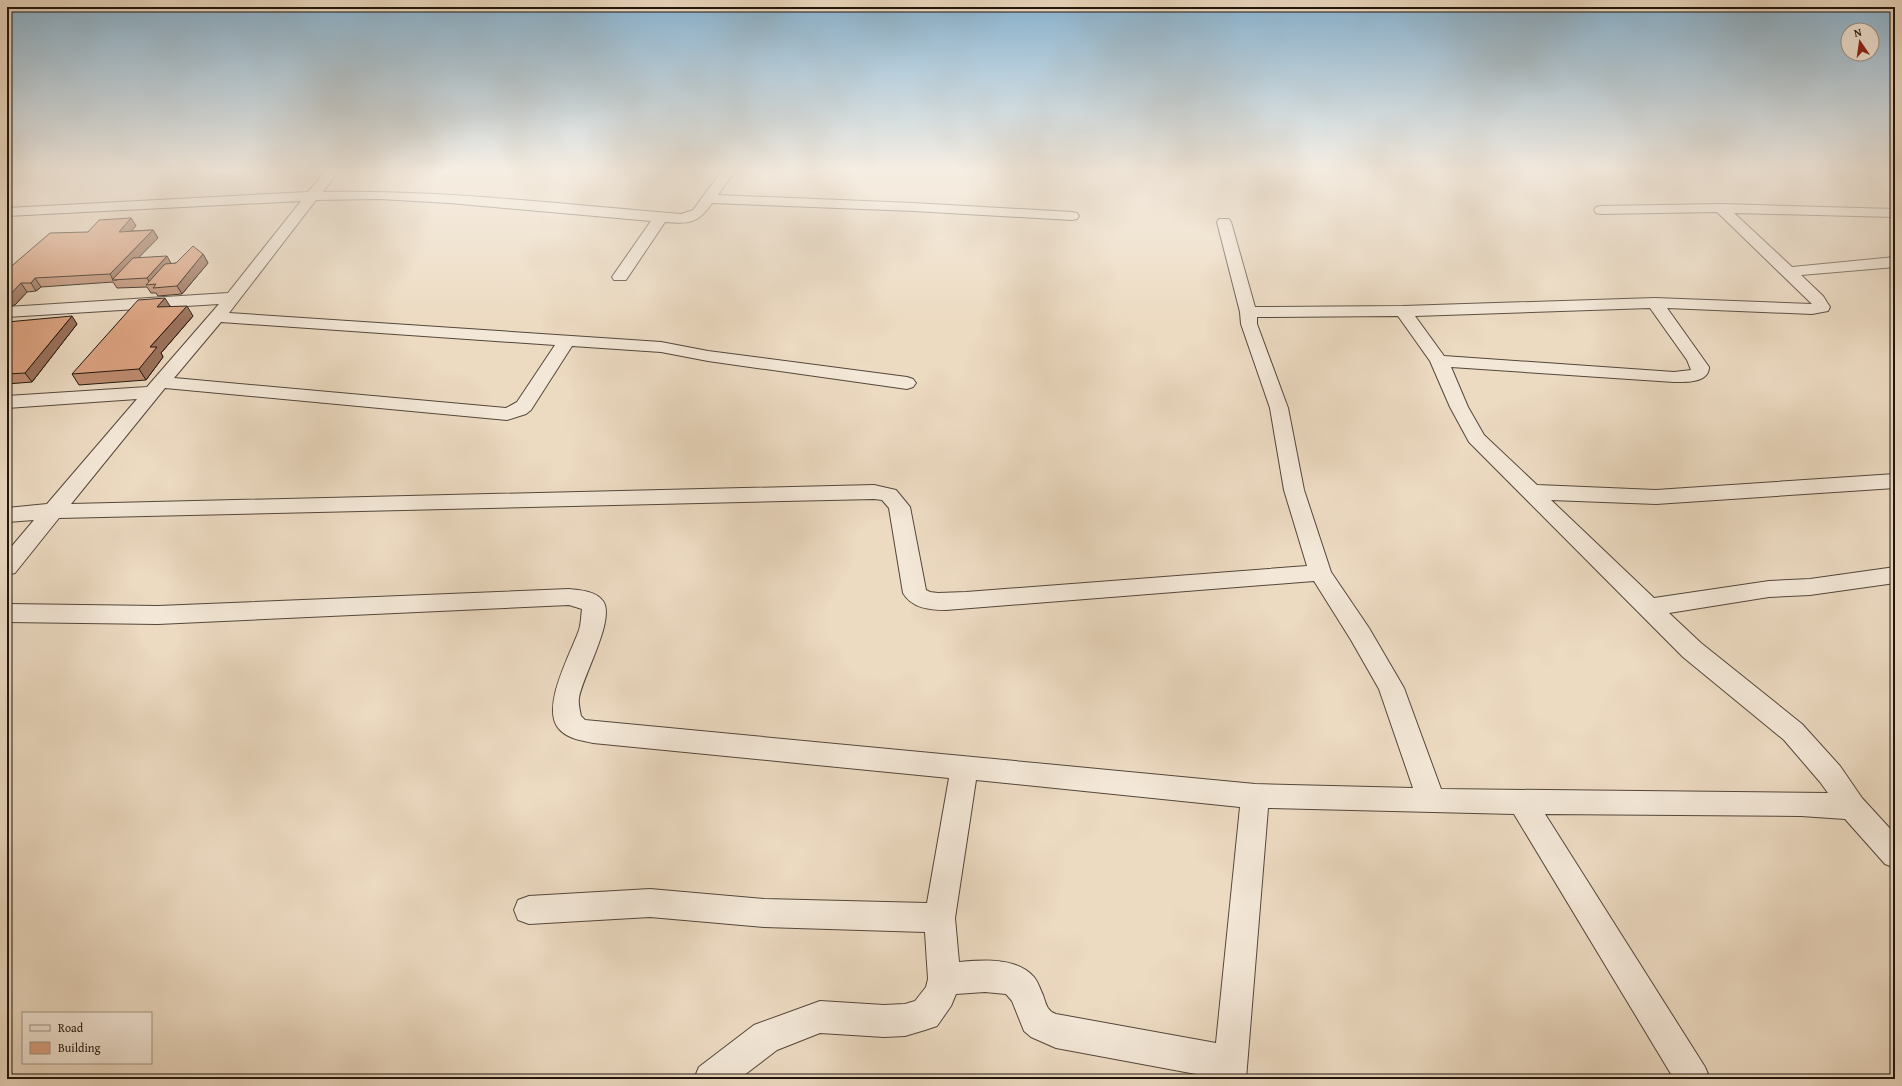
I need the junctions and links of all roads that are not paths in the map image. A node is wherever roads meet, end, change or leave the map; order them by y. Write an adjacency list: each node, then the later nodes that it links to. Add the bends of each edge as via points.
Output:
1 (294, 220): 8 (street)
2 (659, 220): 7 (street)
3 (1733, 220): 6 (street)
4 (1224, 222): 12 (street)
5 (1895, 262): 6 (street)
6 (1788, 272): 9 (street, via 1822,307 1812,309)
7 (620, 277)
8 (234, 298): 11 (street); 13 (street)
9 (1655, 303): 10 (street); 15 (street, via 1696,360 1700,373 1674,377)
10 (1403, 311): 12 (street); 15 (street)
11 (7, 312)
12 (1248, 312): 24 (street, via 1249,324 1279,408 1294,490)
13 (217, 317): 14 (street); 17 (street)
14 (567, 340): 16 (street, via 661,347 708,356); 17 (street, via 524,406 508,414)
15 (1439, 361): 20 (street, via 1476,438)
16 (907, 383)
17 (156, 387): 18 (street); 21 (street)
18 (7, 402)
19 (1895, 481): 20 (street, via 1663,497)
20 (1532, 492): 26 (street)
21 (53, 511): 22 (street); 23 (street); 24 (street, via 874,492 889,495 899,507 915,593 918,598 925,601)
22 (7, 515)
23 (7, 567)
24 (1320, 573): 30 (street, via 1391,688)
25 (1895, 575): 26 (street, via 1769,589 1661,607)
26 (1647, 607): 32 (street, via 1692,650 1793,732 1830,774)
27 (7, 613): 28 (street, via 158,615 569,597 584,599 594,605 592,628 566,698 568,721 578,729)
28 (964, 768): 29 (street); 35 (street)
29 (1255, 796): 30 (street); 37 (street)
30 (1431, 801): 31 (street)
31 (1522, 802): 32 (street, via 1801,804); 39 (street)
32 (1852, 807): 33 (street)
33 (1895, 855)
34 (529, 910): 35 (street, via 650,903 764,913)
35 (940, 918): 36 (street)
36 (944, 979): 37 (street, via 989,976 1009,979 1023,987 1038,1023 1056,1031); 38 (street, via 940,995 925,1014 904,1020 884,1021 820,1017 766,1037)
37 (1230, 1071)
38 (711, 1079)
39 (1694, 1079)

